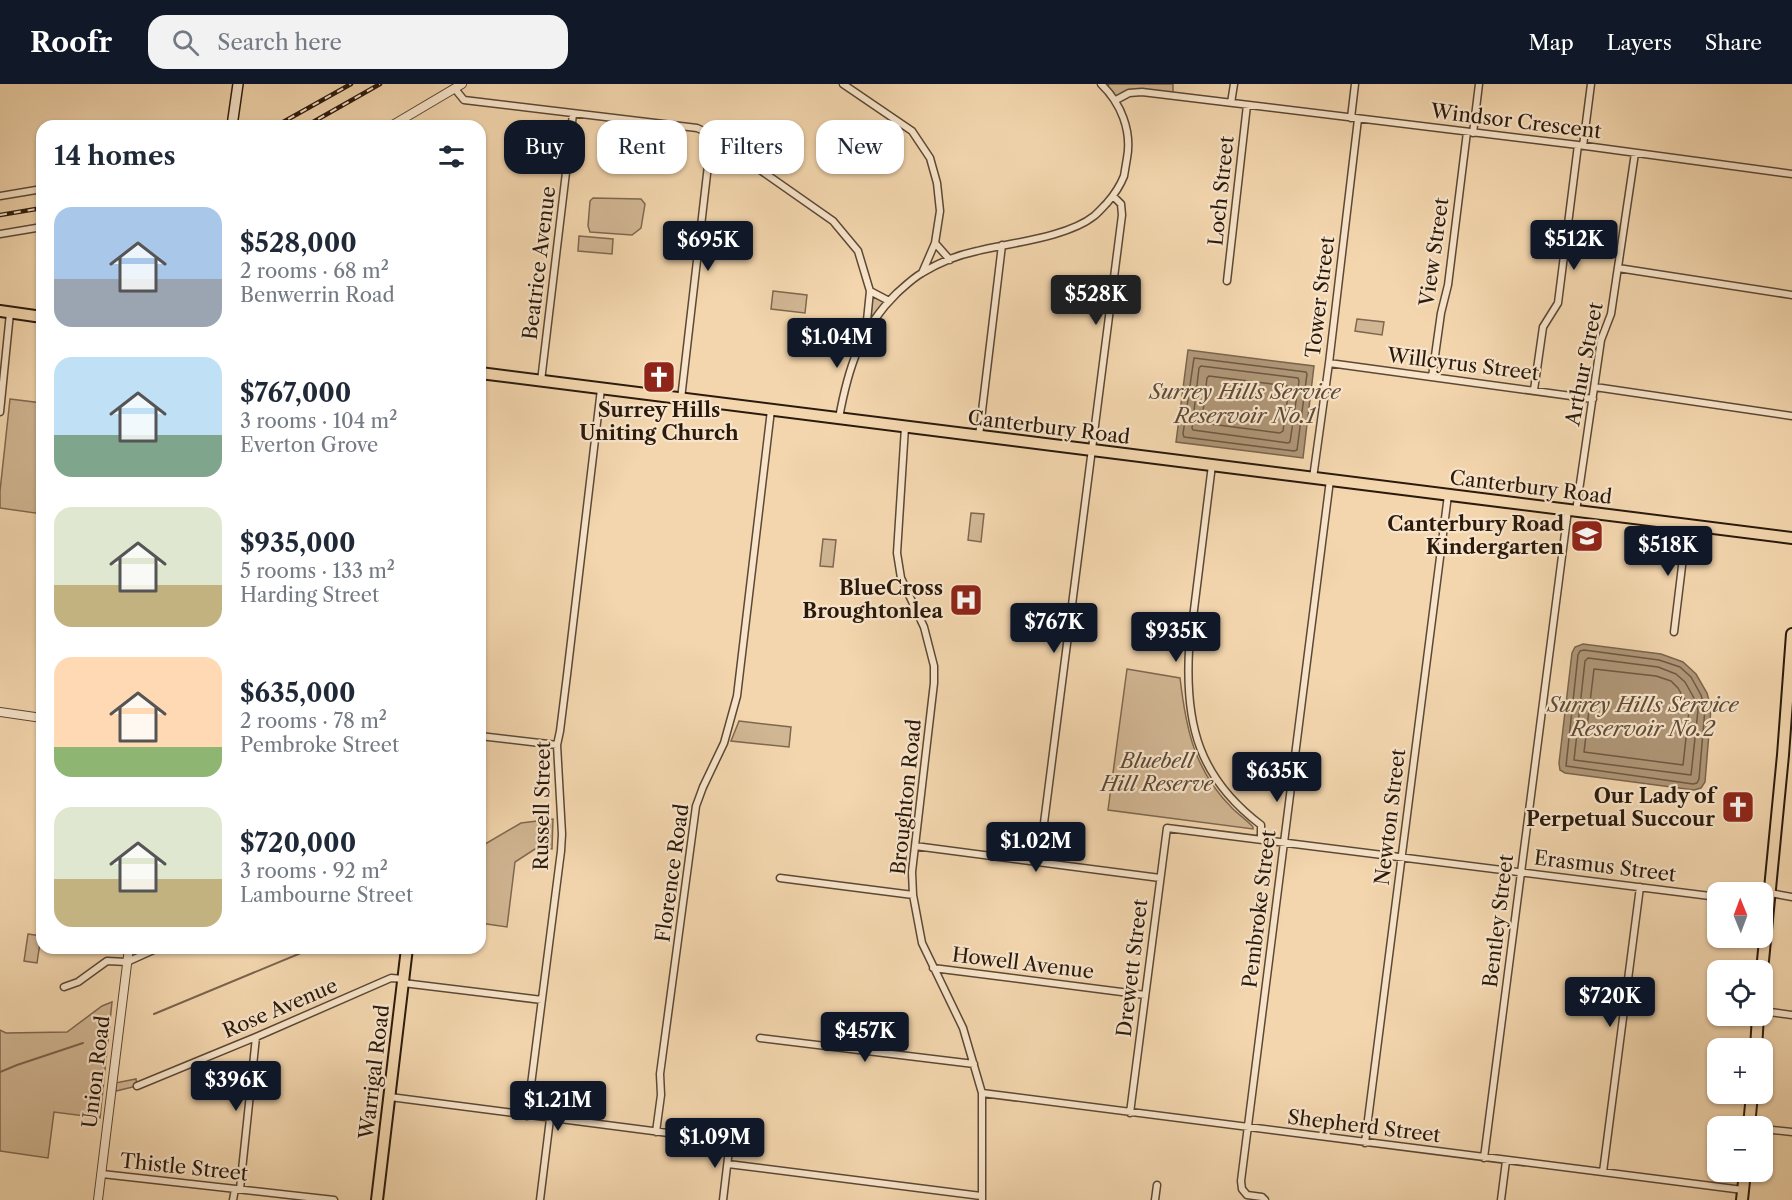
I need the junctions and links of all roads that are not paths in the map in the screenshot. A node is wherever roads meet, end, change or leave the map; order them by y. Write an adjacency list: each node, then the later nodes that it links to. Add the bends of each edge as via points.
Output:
1 (238, 84): 15 (main road)
2 (462, 84): 9 (street)
3 (843, 84): 29 (street, via 912,130 930,158 940,211)
4 (1234, 84): 11 (street)
5 (1355, 84): 14 (street, Tower Street)
6 (1479, 84): 18 (street, View Street)
7 (1592, 84): 19 (street)
8 (1104, 85): 10 (street)
9 (454, 88): 13 (street, via 464,100); 16 (street)
10 (1116, 100): 11 (street, Windsor Crescent, via 1142,92); 26 (street, via 1126,124 1129,148 1123,177)
11 (1232, 103): 12 (street, Windsor Crescent)
12 (1247, 105): 14 (street, Windsor Crescent); 34 (street, Loch Street)
13 (573, 114): 17 (street); 44 (street, Beatrice Avenue)
14 (1355, 118): 18 (street, Windsor Crescent); 41 (street, Tower Street)
15 (233, 120)
16 (401, 120)
17 (699, 130)
18 (1470, 132): 19 (street, Windsor Crescent); 43 (street, View Street)
19 (1581, 145): 20 (street, Windsor Crescent); 47 (street, via 1558,303 1543,327)
20 (1635, 153): 23 (street, Windsor Crescent); 32 (street, Arthur Street)
21 (708, 174): 48 (street)
22 (767, 174): 35 (street, via 833,221 858,251)
23 (1792, 174)
24 (36, 190): 25 (street)
25 (0, 196)
26 (1113, 196): 30 (street, via 1093,217 1066,231); 56 (street, via 1121,204 1122,215)
27 (36, 228): 28 (street)
28 (0, 234)
29 (935, 243): 31 (street); 33 (street)
30 (1002, 246): 31 (street); 55 (street)
31 (950, 260): 33 (street)
32 (1618, 268): 36 (street); 45 (street, Arthur Street, via 1611,314 1601,340)
33 (921, 273): 37 (street)
34 (1227, 281)
35 (870, 291): 37 (street); 40 (street)
36 (1792, 295)
37 (889, 301): 40 (street)
38 (5, 312): 39 (main road); 51 (street)
39 (36, 316)
40 (866, 330): 53 (street, via 845,383)
41 (1329, 363): 43 (street, Willcyrus Street); 58 (street, Tower Street)
42 (486, 374): 44 (main road, Canterbury Road)
43 (1432, 377): 47 (street, Willcyrus Street)
44 (541, 381): 46 (main road, Canterbury Road)
45 (1595, 387): 49 (street, Arthur Street); 52 (street)
46 (601, 389): 48 (main road, Canterbury Road); 69 (street, Russell Street)
47 (1534, 390): 49 (street, Willcyrus Street)
48 (681, 399): 50 (main road, Canterbury Road)
49 (1593, 399): 61 (street, Arthur Street)
50 (771, 410): 53 (main road, Canterbury Road); 108 (street, Florence Road, via 739,686 724,743 696,806 660,1074)
51 (0, 412)
52 (1792, 416)
53 (839, 418): 54 (main road, Canterbury Road)
54 (905, 427): 55 (main road, Canterbury Road); 74 (street, Broughton Road, via 897,553 901,578 924,627 934,666)
55 (979, 436): 56 (main road, Canterbury Road)
56 (1092, 450): 57 (main road, Canterbury Road); 76 (street)
57 (1212, 465): 58 (main road, Canterbury Road); 72 (street, via 1189,650 1189,707 1207,766 1222,789 1261,825)
58 (1313, 478): 59 (main road, Canterbury Road)
59 (1330, 480): 60 (main road, Canterbury Road); 73 (street, Pembroke Street)
60 (1448, 495): 61 (main road, Canterbury Road); 75 (street, Newton Street)
61 (1572, 511): 62 (main road, Canterbury Road); 77 (street, Bentley Street)
62 (1687, 525): 63 (main road, Canterbury Road); 64 (street)
63 (1792, 538)
64 (1674, 632)
65 (1792, 634): 70 (main road)
66 (0, 712): 67 (street)
67 (36, 717)
68 (486, 737): 69 (street)
69 (556, 745): 94 (street, Russell Street, via 562,834)
70 (1787, 755): 80 (main road)
71 (1167, 828): 72 (street, Erasmus Street); 79 (street, Drewett Street)
72 (1261, 839): 73 (street, Erasmus Street)
73 (1284, 843): 75 (street, Erasmus Street); 106 (street, Pembroke Street)
74 (915, 846): 76 (street); 82 (street, Broughton Road)
75 (1402, 856): 77 (street, Erasmus Street); 110 (street, Newton Street)
76 (1039, 862): 79 (street)
77 (1521, 872): 81 (street, Erasmus Street); 111 (street, Bentley Street)
78 (780, 878): 82 (street)
79 (1160, 878): 93 (street, Drewett Street)
80 (1769, 882)
81 (1640, 887): 83 (street, Erasmus Street); 114 (street)
82 (913, 895): 90 (street, Broughton Road, via 922,943)
83 (1707, 896)
84 (1792, 897): 85 (street)
85 (1773, 899)
86 (129, 954): 89 (street, Union Road)
87 (145, 954): 89 (street)
88 (406, 954): 91 (main road, Warrigal Road)
89 (128, 962): 92 (street, via 107,961); 115 (street, Union Road)
90 (933, 968): 93 (street, Howell Avenue); 99 (street, Broughton Road, via 963,1028)
91 (403, 981): 94 (street, Rose Avenue); 97 (street, Rose Avenue, via 391,978); 102 (main road, Warrigal Road)
92 (64, 987)
93 (1145, 995): 103 (street, Drewett Street)
94 (542, 1000): 104 (street, Russell Street)
95 (1773, 1012): 96 (street)
96 (1792, 1015)
97 (256, 1037): 100 (street, Rose Avenue); 117 (street)
98 (759, 1038): 99 (street)
99 (974, 1064): 101 (street, Broughton Road)
100 (137, 1086)
101 (982, 1093): 103 (street, Shepherd Street); 119 (street, Broughton Road)
102 (390, 1097): 104 (street); 123 (main road, Warrigal Road)
103 (1130, 1113): 106 (street, Shepherd Street)
104 (527, 1116): 105 (street)
105 (550, 1119): 108 (street); 124 (street)
106 (1248, 1128): 110 (street, Shepherd Street); 127 (street, Pembroke Street, via 1242,1189 1247,1195)
107 (1773, 1130): 109 (street)
108 (656, 1132): 113 (street, via 730,1141)
109 (1792, 1132)
110 (1365, 1143): 111 (street, Shepherd Street)
111 (1484, 1158): 112 (street, Shepherd Street)
112 (1506, 1161): 114 (street, Shepherd Street); 128 (street)
113 (728, 1164): 119 (street); 125 (street)
114 (1603, 1172): 118 (street, Shepherd Street)
115 (102, 1174): 117 (street, Thistle Street); 120 (street, Union Road)
116 (1157, 1185): 126 (street)
117 (237, 1189): 121 (street); 122 (street, Thistle Street)
118 (1742, 1195)
119 (981, 1198)
120 (98, 1200)
121 (233, 1200)
122 (334, 1200)
123 (377, 1200)
124 (540, 1200)
125 (723, 1200)
126 (1155, 1200)
127 (1265, 1200)
128 (1501, 1200)

